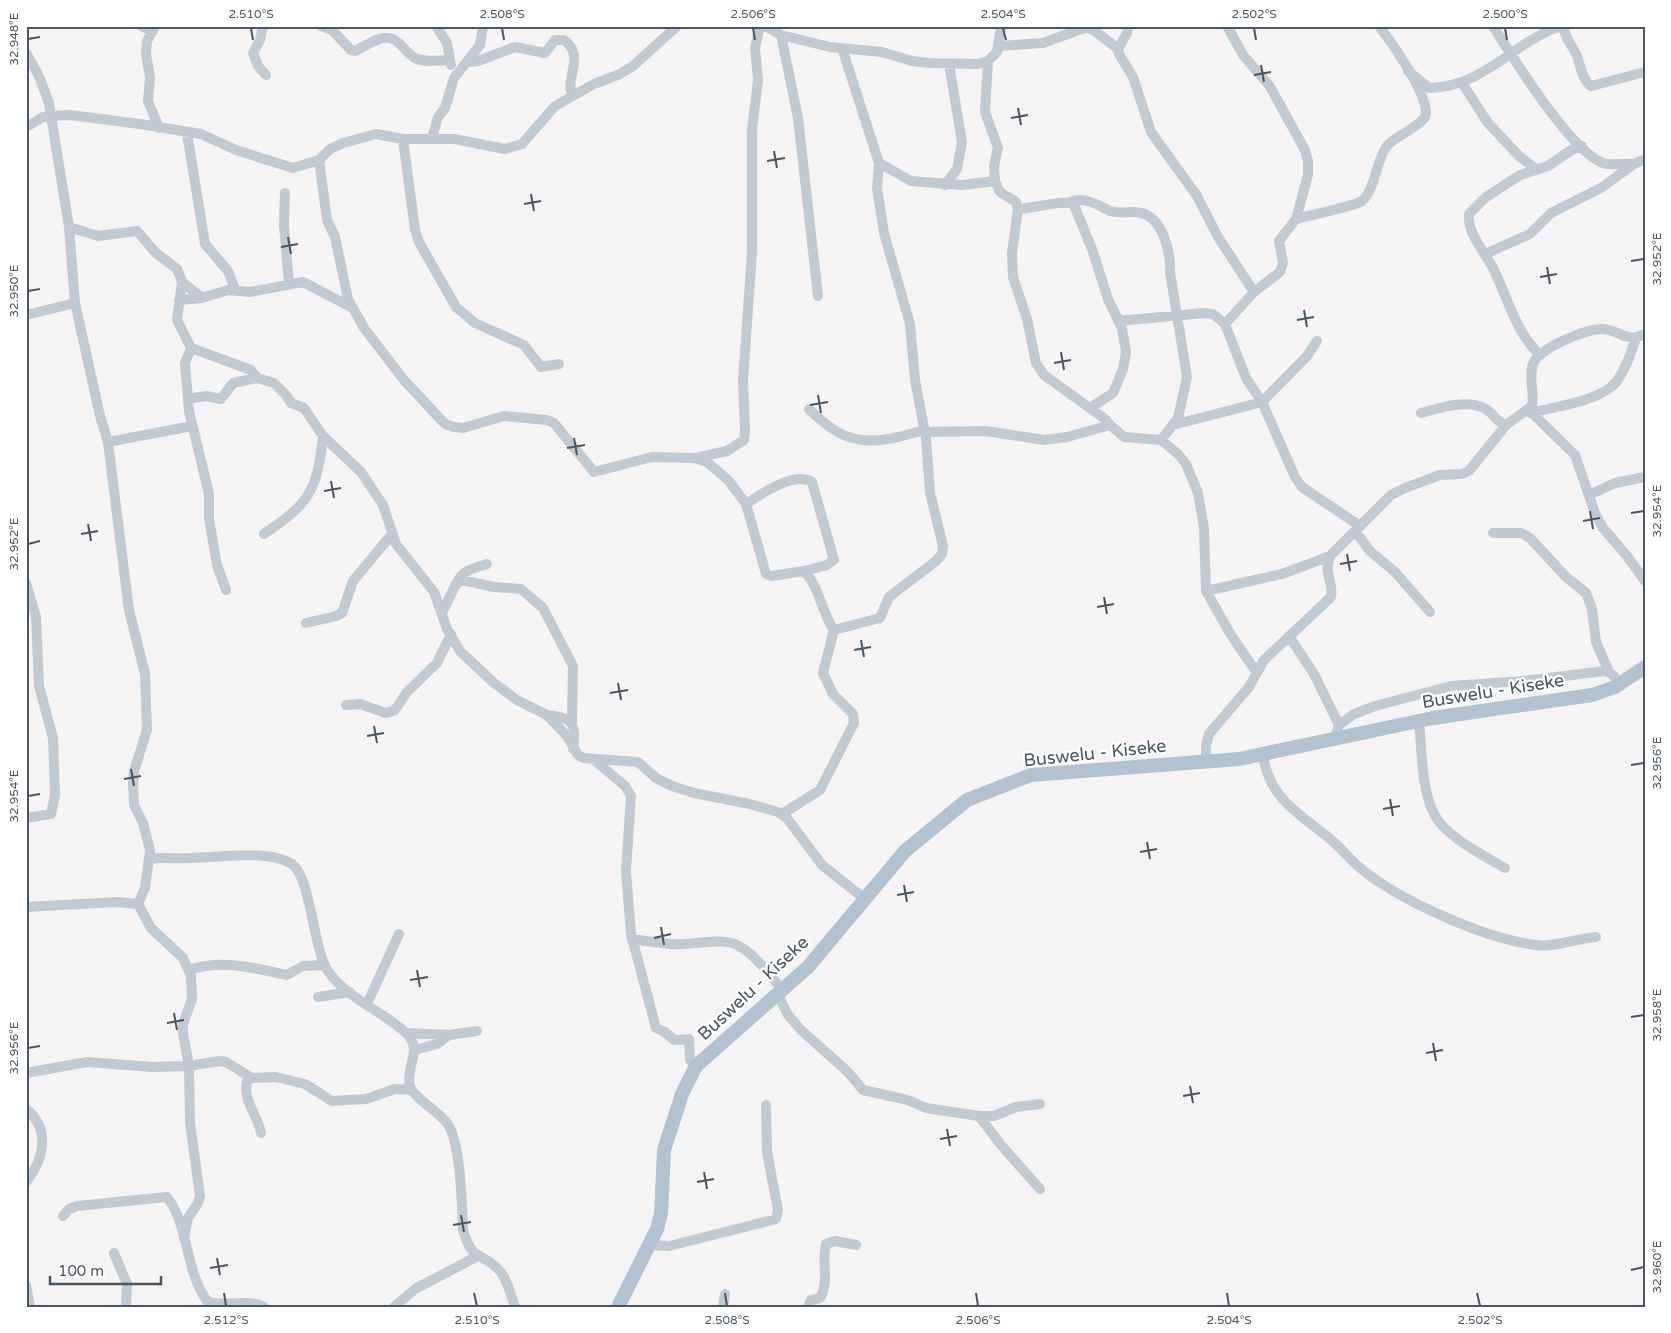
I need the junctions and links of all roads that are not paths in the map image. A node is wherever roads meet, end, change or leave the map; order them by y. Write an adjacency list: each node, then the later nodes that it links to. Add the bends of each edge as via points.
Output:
1 (141, 26): 14 (street)
2 (263, 26): 27 (street, via 253,53)
3 (321, 26): 21 (street, via 332,30 351,50 387,37 401,44 414,58)
4 (436, 26): 21 (street, via 447,43)
5 (483, 26): 23 (street, via 480,46)
6 (677, 26): 30 (street, via 633,66)
7 (760, 26): 90 (street, via 755,47 758,80 752,130 752,252 743,381 746,430 744,440 727,451)
8 (765, 26): 15 (street)
9 (1001, 26): 16 (street)
10 (1128, 26): 18 (street)
11 (1227, 26): 50 (street, via 1243,55 1269,85 1305,150 1308,175)
12 (1379, 26): 25 (street, via 1397,49)
13 (1493, 26): 20 (street)
14 (154, 28): 33 (street, via 146,54 150,77 148,101)
15 (781, 35): 17 (street); 58 (street, via 798,118)
16 (999, 46): 18 (street, via 1043,43 1087,27); 22 (street)
17 (842, 48): 24 (street); 40 (street)
18 (1118, 49): 57 (street, via 1133,78 1151,132 1197,196 1218,237)
19 (26, 53): 31 (street, via 45,89)
20 (1511, 54): 26 (street, via 1534,38 1559,27 1564,29 1567,42 1575,52 1589,85); 29 (street); 37 (street, via 1551,112)
21 (450, 60): 28 (street)
22 (988, 60): 24 (street, via 978,64); 45 (street, via 985,112 998,148)
23 (468, 62): 28 (street); 30 (street, via 515,47 545,53 555,40 564,40 574,56 575,66 569,84)
24 (948, 64): 46 (street, via 962,142 957,169)
25 (1408, 71): 29 (street, via 1429,88); 50 (street, via 1424,103 1425,118 1388,144 1365,198)
26 (1645, 72)
27 (266, 75)
28 (454, 78): 35 (street)
29 (1462, 83): 43 (street, via 1488,123)
30 (573, 96): 35 (street, via 556,106 530,136 514,147 505,149)
31 (51, 116): 32 (street); 33 (street); 51 (street)
32 (26, 127)
33 (159, 128): 34 (street)
34 (187, 133): 42 (street, via 211,137 225,146); 56 (street, via 205,244 228,270)
35 (432, 138): 36 (street)
36 (403, 140): 39 (street, via 376,134 360,137 330,149); 72 (street, via 415,230 448,296 466,317 524,344 541,367)
37 (1582, 146): 41 (street, via 1604,164); 43 (street)
38 (1645, 159): 41 (street)
39 (319, 160): 42 (street); 44 (street)
40 (879, 162): 46 (street, via 911,181); 84 (street, via 877,188 884,233 910,324 915,380)
41 (1634, 164): 52 (street, via 1601,188 1551,213 1530,234)
42 (297, 168): 44 (street)
43 (1537, 170): 52 (street, via 1520,175 1502,186 1468,214 1469,224)
44 (321, 174): 55 (street, via 327,220)
45 (994, 181): 46 (street); 49 (street, via 1000,192 1016,202)
46 (945, 185)
47 (285, 193): 54 (street)
48 (1070, 202): 49 (street); 65 (street, via 1085,200 1120,214 1141,213 1157,224 1171,260); 66 (street, via 1092,249)
49 (1018, 210): 77 (street, via 1012,254 1013,277 1027,319 1036,363 1044,375)
50 (1296, 219): 57 (street, via 1279,241 1283,263 1280,272)
51 (70, 227): 53 (street, via 98,236 137,231 156,253 177,268); 62 (street)
52 (1484, 254): 71 (street, via 1519,326)
53 (182, 282): 59 (street); 61 (street)
54 (289, 284): 56 (street, via 250,292); 60 (street, via 302,282)
55 (345, 288): 60 (street); 63 (street)
56 (235, 289): 59 (street)
57 (1254, 292): 67 (street)
58 (818, 296)
59 (202, 298): 61 (street)
60 (334, 298): 63 (street)
61 (179, 300): 70 (street, via 177,320)
62 (75, 303): 64 (street); 87 (street)
63 (353, 308): 90 (street, via 364,328 404,380 445,424 464,428 504,416 547,420 554,423 594,472 652,457)
64 (26, 315)
65 (1176, 317): 66 (street); 67 (street, via 1212,314); 83 (street, via 1187,377 1184,397)
66 (1118, 321): 77 (street, via 1126,352 1123,369 1112,393)
67 (1224, 324): 75 (street, via 1246,378)
68 (1640, 336): 71 (street, via 1626,338 1609,330 1587,332); 78 (street, via 1610,389 1567,405)
69 (1317, 341): 75 (street, via 1307,356)
70 (191, 348): 73 (street, via 230,364 244,366); 74 (street, via 185,363)
71 (1540, 356): 78 (street, via 1532,366 1533,402)
72 (559, 364)
73 (257, 378): 74 (street, via 233,383 221,400 206,396); 85 (street, via 271,381 291,403 304,408)
74 (188, 399): 82 (street)
75 (1262, 402): 83 (street); 94 (street, via 1302,487)
76 (810, 408): 84 (street, via 834,431 850,439 876,442)
77 (1090, 408): 80 (street)
78 (1530, 412): 81 (street); 92 (street, via 1575,455)
79 (1421, 413): 81 (street, via 1447,406 1473,406 1485,408 1500,424)
80 (1110, 425): 84 (street, via 1044,440 986,431); 86 (street, via 1124,437)
81 (1506, 425): 94 (street, via 1469,471 1440,476 1405,488 1386,498)
82 (192, 426): 87 (street); 104 (street, via 210,494 209,519 217,565)
83 (1173, 426): 86 (street)
84 (925, 431): 109 (street, via 930,493 943,546 942,554 889,596 880,618)
85 (323, 436): 88 (street); 89 (street)
86 (1161, 440): 105 (street, via 1186,464 1198,493 1204,528)
87 (108, 442): 128 (street, via 128,610 145,674 147,730 133,784 134,805 149,843)
88 (332, 446): 89 (street); 96 (street, via 361,472 383,505)
89 (322, 451): 95 (street, via 316,481 304,501 292,515)
90 (694, 458): 93 (street, via 718,470)
91 (1645, 477): 92 (street, via 1615,483)
92 (1589, 495): 101 (street, via 1602,528)
93 (746, 504): 100 (street, via 766,574); 100 (street, via 774,487 802,479 812,482 834,560)
94 (1358, 528): 98 (street); 107 (street, via 1370,551 1395,572)
95 (264, 534)
96 (392, 534): 106 (street, via 398,548 434,592); 108 (street, via 353,581 342,613)
97 (1493, 534): 113 (street, via 1521,533 1530,538 1566,577 1586,593 1592,609 1596,642)
98 (1330, 556): 105 (street, via 1282,574); 111 (street, via 1326,567 1331,597)
99 (487, 564): 102 (street, via 469,570)
100 (804, 572): 109 (street, via 814,584)
101 (1645, 580)
102 (458, 581): 106 (street); 119 (street, via 521,589 543,608 573,666)
103 (26, 583): 127 (street, via 36,617 40,686 53,738 55,795 51,814)
104 (226, 590)
105 (1206, 591): 114 (street)
106 (443, 611): 110 (street)
107 (1430, 612)
108 (306, 623)
109 (834, 630): 126 (street, via 823,673 833,694 853,714 854,723 820,790)
110 (451, 634): 116 (street, via 437,663 407,692 395,710 386,713 360,704); 117 (street, via 460,651 478,670 517,700)
111 (1289, 636): 114 (street, via 1264,660); 120 (street, via 1314,674)
112 (1645, 667): 115 (main road, Buswelu - Kiseke)
113 (1609, 672): 115 (street); 120 (street, via 1451,686 1375,706 1347,718)
114 (1257, 674): 125 (street, via 1209,734)
115 (1622, 683): 118 (main road, Buswelu - Kiseke, via 1592,695)
116 (346, 705)
117 (547, 715): 119 (street, via 565,718); 122 (street, via 567,736)
118 (1418, 721): 121 (main road, Buswelu - Kiseke); 129 (street, via 1425,784 1437,818 1450,833)
119 (572, 723): 122 (street, via 575,729)
120 (1340, 725): 121 (street)
121 (1334, 740): 123 (main road, Buswelu - Kiseke)
122 (573, 749): 124 (street, via 578,755)
123 (1263, 755): 125 (main road, Buswelu - Kiseke); 134 (street, via 1268,780 1281,798 1346,852 1359,867 1410,899 1474,929 1537,946)
124 (593, 759): 126 (street, via 638,762 656,778 672,786); 135 (street, via 626,786 631,796 626,871 628,924)
125 (1206, 762): 130 (main road, Buswelu - Kiseke, via 1031,775 967,800 905,851)
126 (782, 814): 130 (street, via 822,865)
127 (26, 818)
128 (150, 859): 131 (street, via 145,888); 136 (street, via 239,856 287,861 299,870 303,878 316,944)
129 (1505, 868)
130 (865, 899): 139 (main road, Buswelu - Kiseke, via 808,967)
131 (138, 904): 132 (street, via 117,902); 137 (street, via 151,928 183,958)
132 (26, 907)
133 (399, 934): 141 (street)
134 (1596, 937)
135 (632, 938): 139 (street, via 670,944 733,943 746,950); 147 (street, via 656,1028 674,1040 689,1039 690,1060)
136 (325, 965): 137 (street, via 303,966 287,975 253,966 221,965); 138 (street)
137 (190, 970): 146 (street, via 192,999 183,1024)
138 (350, 992): 140 (street); 141 (street)
139 (781, 992): 147 (main road, Buswelu - Kiseke); 154 (street, via 788,1015 863,1090 908,1100 926,1108)
140 (318, 997)
141 (367, 1004): 143 (street)
142 (477, 1030): 144 (street)
143 (407, 1033): 144 (street); 145 (street)
144 (450, 1035): 145 (street, via 437,1044)
145 (415, 1050): 150 (street, via 409,1074)
146 (190, 1066): 148 (street, via 132,1067 87,1062); 149 (street, via 226,1062); 159 (street, via 190,1123 200,1196 188,1218)
147 (696, 1066): 160 (main road, Buswelu - Kiseke, via 682,1094 664,1150 661,1214)
148 (26, 1073)
149 (248, 1077): 150 (street, via 285,1078 312,1087 332,1101 366,1099 396,1089); 155 (street, via 245,1096)
150 (412, 1090): 163 (street, via 451,1129 460,1168 463,1230)
151 (1040, 1104): 154 (street, via 1016,1107 994,1116)
152 (766, 1105): 160 (street, via 767,1152 778,1210 776,1219 682,1243)
153 (26, 1109): 156 (street, via 40,1126 44,1140 36,1168)
154 (979, 1116): 157 (street)
155 (261, 1133)
156 (26, 1182)
157 (1040, 1189)
158 (63, 1216): 159 (street, via 76,1206 164,1196 172,1204)
159 (184, 1239): 168 (street, via 198,1284 207,1301)
160 (648, 1245): 171 (main road, Buswelu - Kiseke)
161 (856, 1245): 173 (street, via 835,1241 826,1244 824,1290 820,1298 811,1300)
162 (114, 1253): 167 (street, via 127,1284)
163 (476, 1256): 169 (street, via 415,1289); 170 (street, via 500,1271)
164 (26, 1285): 166 (street)
165 (725, 1294): 172 (street)
166 (30, 1307)
167 (126, 1307)
168 (264, 1307)
169 (394, 1307)
170 (515, 1307)
171 (618, 1307)
172 (723, 1307)
173 (808, 1307)

